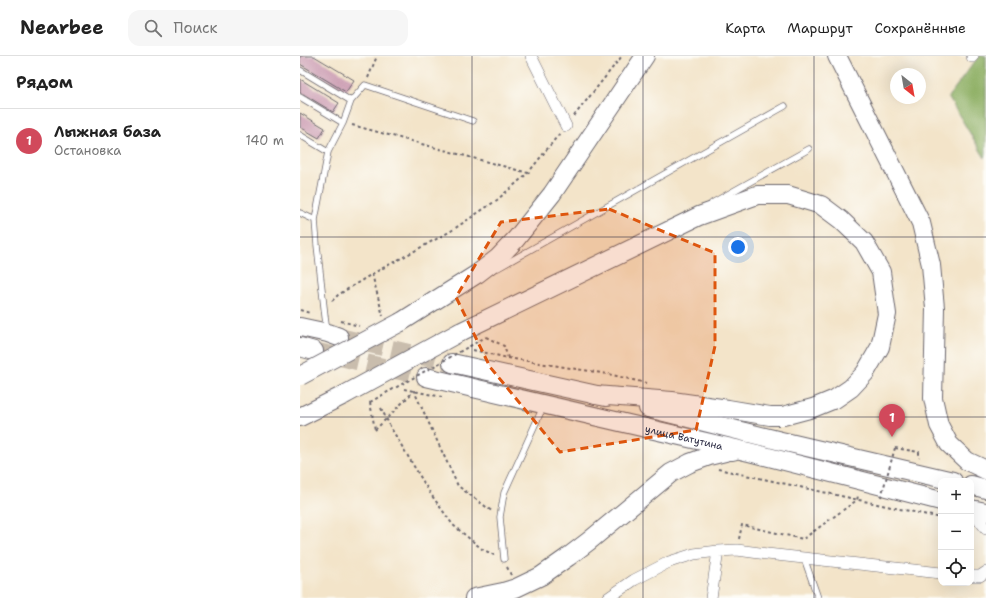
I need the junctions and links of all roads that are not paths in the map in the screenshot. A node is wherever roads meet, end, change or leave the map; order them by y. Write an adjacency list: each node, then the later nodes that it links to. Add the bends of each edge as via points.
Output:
1 (531, 56): 10 (street)
2 (645, 56): 19 (main road, via 552,194 516,239 498,258)
3 (837, 56): 29 (main road, via 921,223 931,265 936,308 933,398 939,425 950,444 967,461)
4 (300, 70): 6 (lane)
5 (300, 97): 9 (lane)
6 (351, 101): 8 (lane, via 365,85); 9 (lane)
7 (785, 106): 17 (lane)
8 (473, 121)
9 (343, 123): 13 (lane)
10 (566, 126)
11 (300, 135): 13 (lane)
12 (809, 149): 15 (lane, via 706,206)
13 (328, 152): 16 (lane)
14 (300, 214): 16 (lane)
15 (699, 216): 25 (main road, via 756,195 788,195 821,205 841,220 864,242 881,272 887,314 880,347 865,373 851,388 835,399 783,416 672,401); 27 (main road, bridge, via 460,332)
16 (315, 220): 21 (lane)
17 (492, 272)
18 (485, 275): 19 (lane)
19 (442, 296): 23 (main road, bridge, via 401,322)
20 (300, 327): 21 (main road)
21 (330, 329)
22 (452, 362): 25 (main road, улица Ватутина)
23 (300, 376)
24 (426, 377): 26 (main road, улица Ватутина)
25 (595, 395): 30 (main road, улица Ватутина)
26 (544, 404): 28 (main road, улица Ватутина); 40 (lane, via 504,493 500,517)
27 (300, 417)
28 (749, 452): 33 (main road, улица Ватутина); 44 (main road, via 729,451 709,456 671,473 568,557 541,576)
29 (986, 470)
30 (940, 478)
31 (974, 486): 32 (main road)
32 (986, 489)
33 (938, 500)
34 (974, 510): 35 (main road)
35 (986, 512)
36 (974, 513): 37 (street)
37 (986, 528)
38 (718, 551): 39 (street, via 737,550); 46 (street, via 694,554 669,562 634,580); 47 (street)
39 (804, 558): 42 (street); 48 (lane)
40 (504, 559)
41 (986, 572): 43 (street)
42 (938, 573)
43 (974, 576)
44 (503, 595): 45 (main road)
45 (474, 598)
46 (608, 598)
47 (711, 598)
48 (818, 598)

